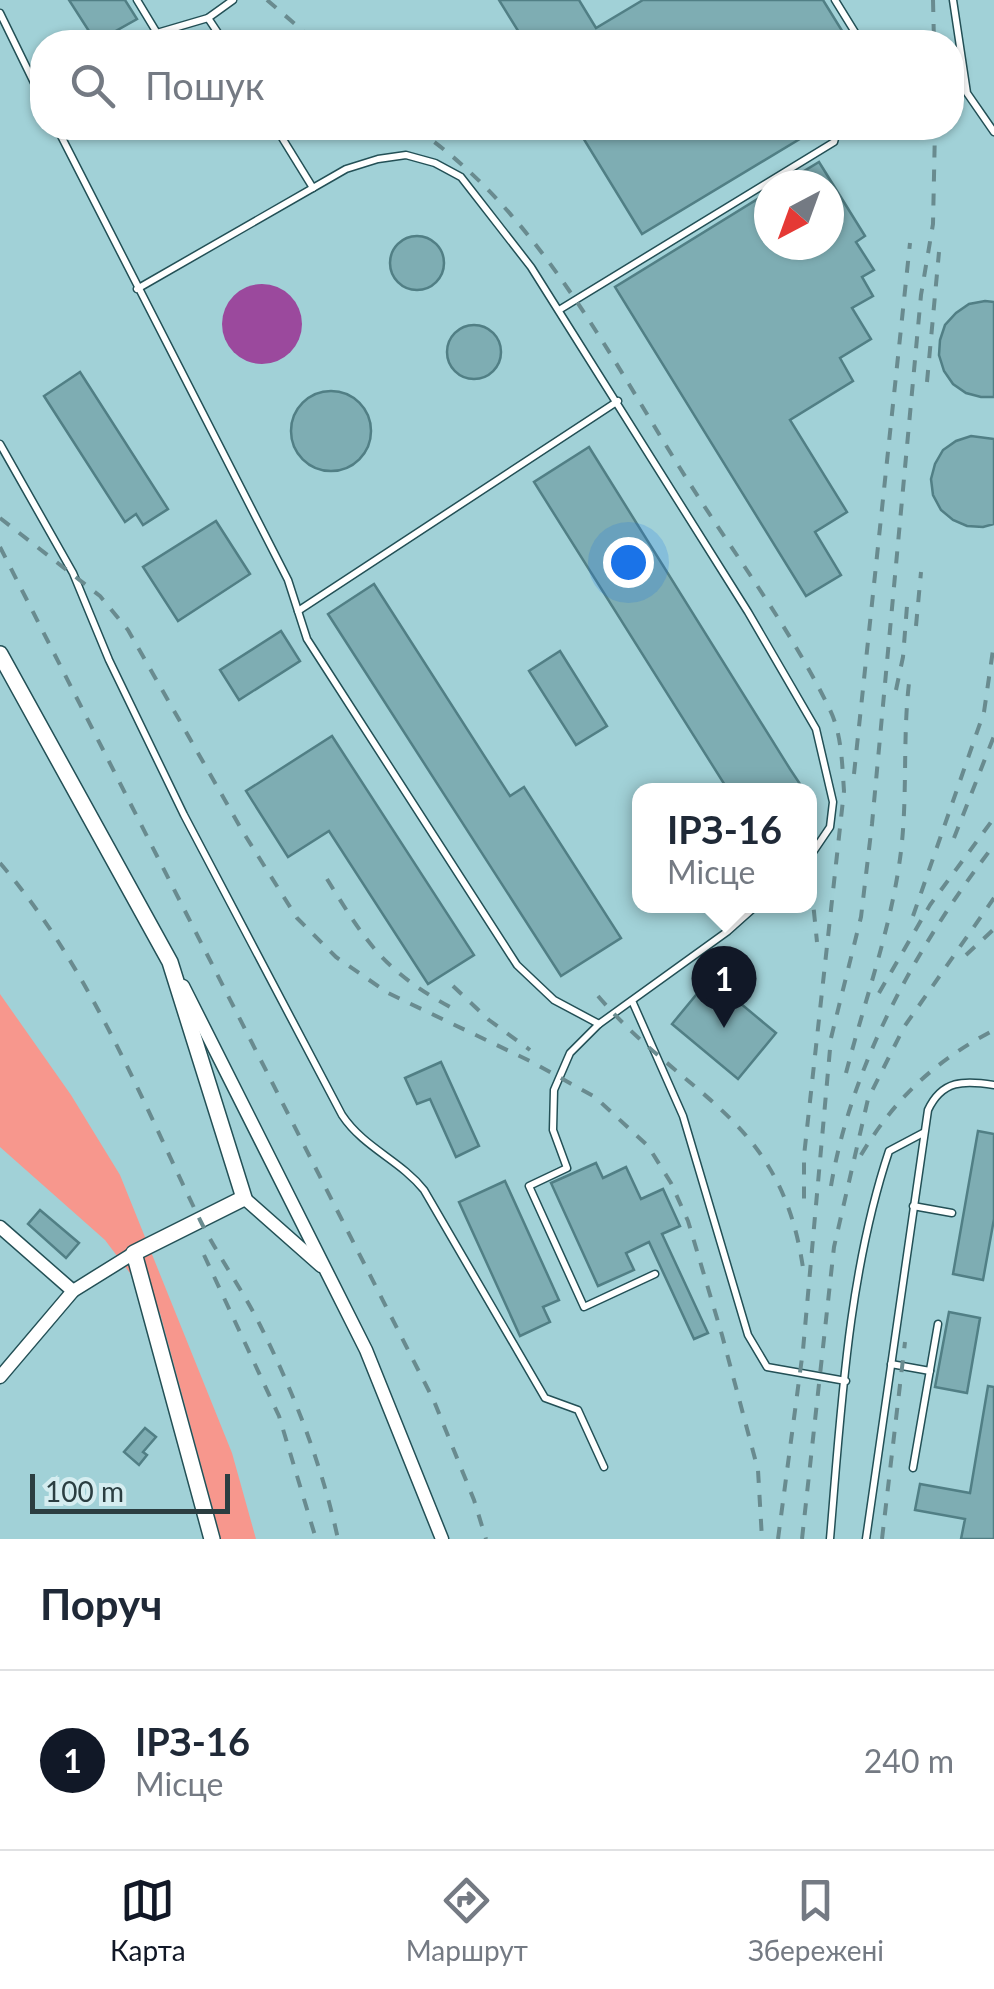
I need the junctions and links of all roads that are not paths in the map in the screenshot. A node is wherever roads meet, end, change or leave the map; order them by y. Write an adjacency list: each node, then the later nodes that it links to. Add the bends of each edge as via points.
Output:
1 (137, 0): 7 (lane)
2 (233, 0): 6 (lane)
3 (835, 0): 10 (lane)
4 (953, 0): 11 (lane)
5 (0, 14): 13 (lane)
6 (208, 18): 8 (lane); 9 (lane)
7 (155, 30)
8 (167, 30)
9 (216, 30)
10 (854, 30)
11 (958, 30)
12 (964, 73): 14 (lane, via 967,93)
13 (30, 75)
14 (994, 132)
15 (63, 140): 19 (lane)
16 (283, 140): 18 (lane)
17 (835, 140): 20 (lane)
18 (313, 188): 19 (lane); 20 (lane, via 378,159 406,155 435,163 486,204)
19 (137, 288): 23 (lane)
20 (560, 310): 21 (lane)
21 (618, 401): 23 (lane); 25 (lane, via 816,729 834,802)
22 (0, 444): 45 (lane, via 73,573 184,815 342,1116 354,1134 424,1190 545,1398 578,1410)
23 (298, 611): 29 (lane, via 307,638 517,965 554,1000)
24 (0, 654): 27 (street)
25 (817, 846)
26 (748, 913): 28 (lane)
27 (170, 962): 32 (street); 37 (street)
28 (633, 1003): 29 (lane); 44 (lane, via 683,1116 748,1335 767,1367)
29 (599, 1024): 38 (lane, via 570,1053 554,1090 553,1130 567,1168 528,1186 584,1307)
30 (994, 1084): 31 (lane, via 944,1088 928,1110)
31 (923, 1134): 33 (lane); 44 (lane, via 889,1151 875,1193)
32 (244, 1198): 36 (street); 37 (street)
33 (913, 1206): 34 (lane); 41 (lane)
34 (952, 1213)
35 (0, 1227): 39 (street)
36 (134, 1253): 39 (street); 47 (street)
37 (326, 1271): 48 (street, via 396,1420)
38 (655, 1274)
39 (73, 1292): 43 (street)
40 (938, 1324): 42 (lane)
41 (890, 1364): 42 (lane); 50 (lane)
42 (930, 1371): 46 (lane)
43 (0, 1377)
44 (846, 1382): 49 (lane)
45 (604, 1467)
46 (913, 1468)
47 (212, 1539)
48 (442, 1539)
49 (830, 1539)
50 (866, 1539)

